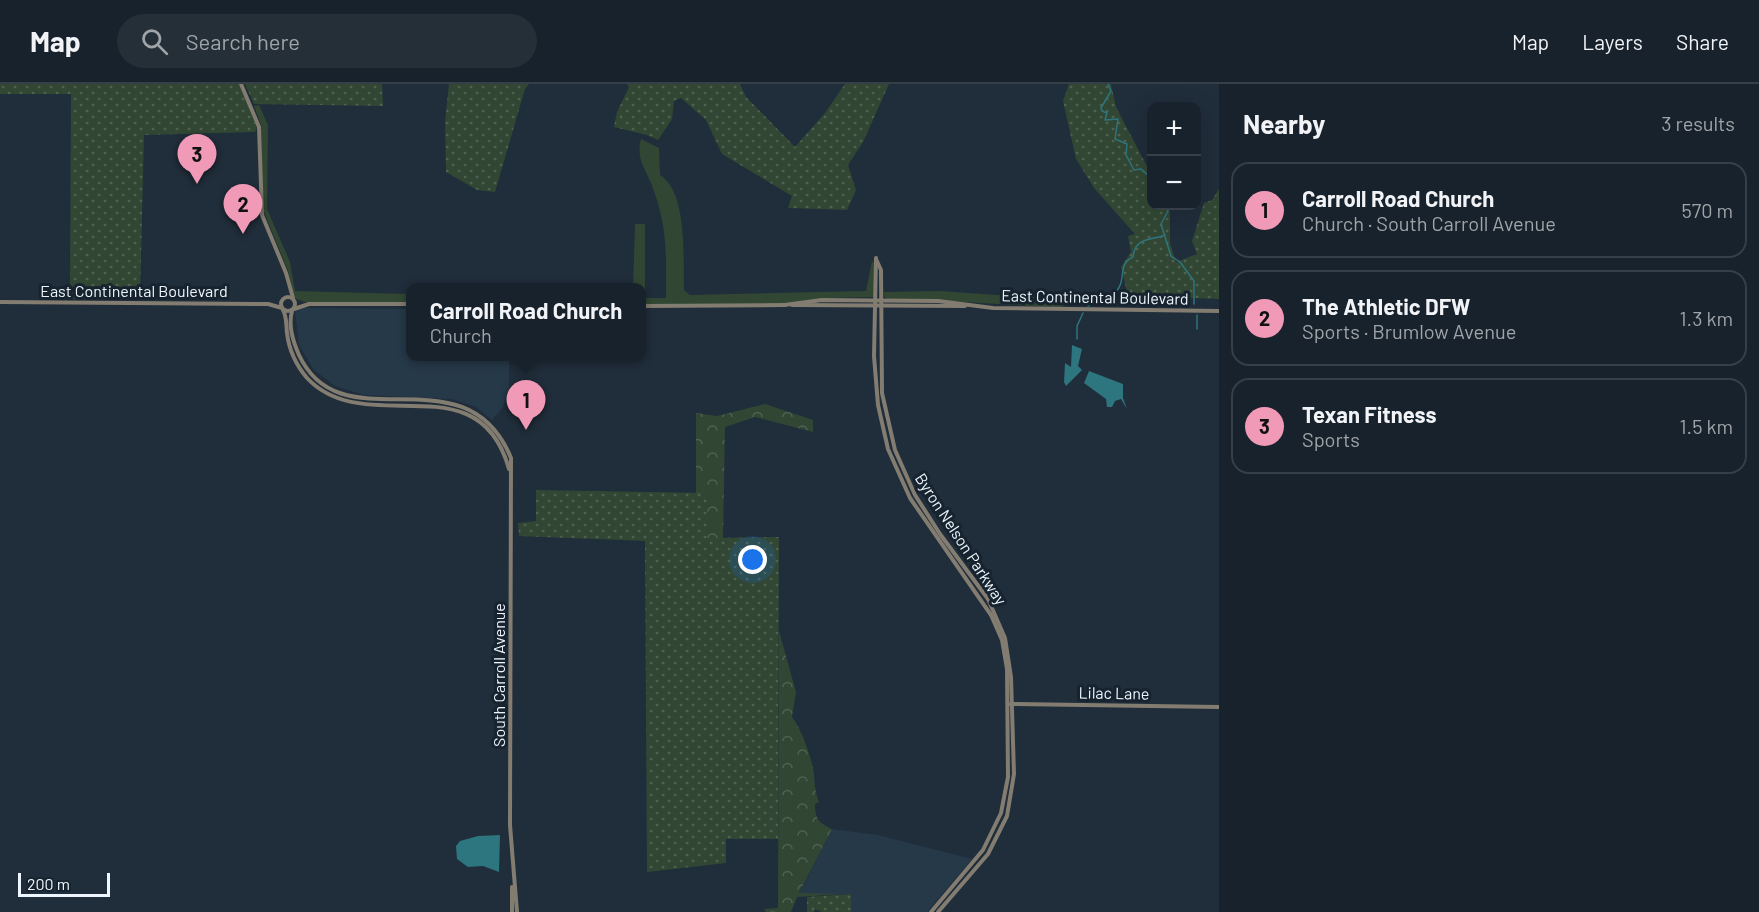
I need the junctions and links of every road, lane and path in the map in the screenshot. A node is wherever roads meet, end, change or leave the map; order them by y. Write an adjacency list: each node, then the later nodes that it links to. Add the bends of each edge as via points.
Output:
1 (241, 84): 2 (main road, South Carroll Avenue, via 259,128 262,215)
2 (288, 282): 3 (main road, South Carroll Avenue); 4 (main road, South Carroll Avenue)
3 (283, 299): 4 (main road, East Continental Boulevard); 8 (main road, East Continental Boulevard); 16 (main road, South Carroll Avenue)
4 (293, 299): 9 (main road); 17 (main road, South Carroll Avenue)
5 (874, 301): 6 (main road, East Continental Boulevard); 6 (main road, Byron Nelson Parkway, via 876,258); 11 (main road, East Continental Boulevard, via 822,300); 14 (main road, Byron Nelson Parkway)
6 (882, 301): 13 (main road, East Continental Boulevard, via 938,301); 15 (main road, Byron Nelson Parkway)
7 (0, 302): 8 (main road, East Continental Boulevard)
8 (268, 304): 16 (main road, East Continental Boulevard)
9 (309, 304): 10 (main road); 17 (main road)
10 (406, 304)
11 (784, 305): 12 (main road, East Continental Boulevard); 14 (main road, East Continental Boulevard)
12 (646, 306)
13 (971, 306): 15 (main road, East Continental Boulevard); 18 (main road, East Continental Boulevard)
14 (874, 307): 15 (main road, East Continental Boulevard); 20 (main road, Byron Nelson Parkway, via 877,393 888,449 909,498 996,627 1007,669)
15 (882, 307): 20 (main road, Byron Nelson Parkway, via 882,393 895,450 915,495 998,619 1009,654)
16 (283, 309): 17 (main road, East Continental Boulevard); 19 (main road, South Carroll Avenue, via 292,356 305,376 322,390 355,404 439,405 461,411 489,429 506,457)
17 (293, 310): 19 (main road, South Carroll Avenue, via 291,334 298,353 325,386 356,398 439,400 466,408 502,438 511,458)
18 (1219, 311)
19 (511, 475): 23 (main road, South Carroll Avenue)
20 (1010, 704): 21 (main road, Lilac Lane); 22 (main road, Byron Nelson Parkway)
21 (1219, 707)
22 (1010, 734): 26 (main road, Byron Nelson Parkway, via 1008,786 995,829 977,858); 27 (main road, Byron Nelson Parkway, via 1013,784 1001,830 988,854)
23 (512, 874): 24 (main road, South Carroll Avenue); 25 (main road, South Carroll Avenue)
24 (512, 912)
25 (517, 912)
26 (931, 912)
27 (938, 912)

